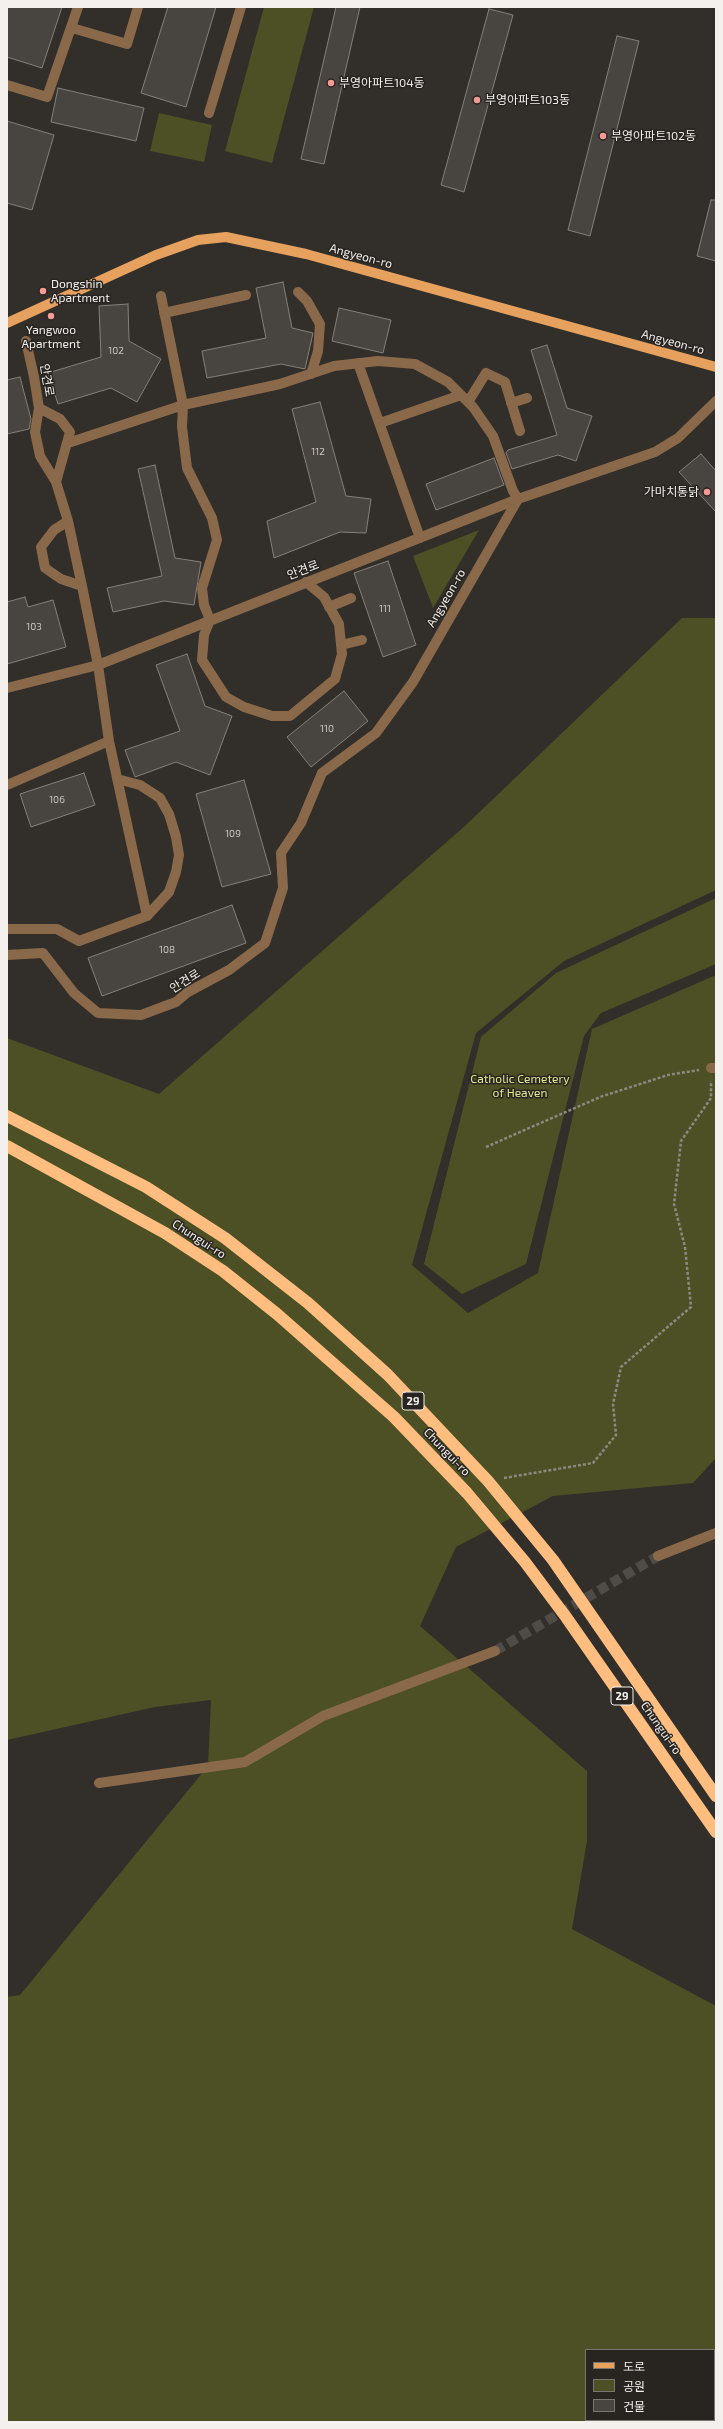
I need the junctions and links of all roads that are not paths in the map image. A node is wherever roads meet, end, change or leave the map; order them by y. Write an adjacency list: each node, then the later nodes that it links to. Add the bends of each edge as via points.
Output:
1 (78, 7): 4 (street)
2 (138, 7): 4 (street, via 127,44)
3 (241, 7): 6 (street)
4 (72, 28): 5 (street, via 47,97)
5 (7, 86)
6 (209, 113)
7 (298, 292): 15 (street, via 307,301 320,324 318,350)
8 (246, 295): 10 (street)
9 (160, 296): 10 (street)
10 (164, 313): 21 (street)
11 (7, 323): 14 (main road, Angyeon-ro, via 156,255 198,240 226,237 306,254)
12 (26, 341): 22 (street, 안견로)
13 (358, 363): 15 (street, via 334,366); 16 (street, via 378,361 416,364 448,382); 23 (street)
14 (716, 367)
15 (311, 374): 21 (street, via 280,384)
16 (461, 395): 19 (street); 23 (street)
17 (527, 398): 20 (street)
18 (716, 401): 27 (street, via 685,432 663,448)
19 (468, 402): 20 (street, via 486,373 504,382); 27 (street, via 493,436)
20 (511, 403): 24 (street)
21 (183, 405): 25 (street); 34 (street, via 182,427 187,468 212,518 217,540 202,588 204,605)
22 (38, 408): 25 (street, 안견로, via 60,418 70,432); 26 (street, via 35,432 40,456)
23 (380, 423): 29 (street)
24 (520, 431)
25 (68, 443): 26 (street, 안견로)
26 (56, 482): 28 (street)
27 (518, 499): 29 (street, 안견로); 44 (street, Angyeon-ro, via 413,682 376,733 322,773 301,823 281,853 283,888 265,943 229,970 188,992 176,1002 141,1015 98,1013 74,993 43,952)
28 (68, 521): 31 (street); 31 (street, via 54,530 41,547 45,568 61,579)
29 (420, 538): 30 (street, 안견로)
30 (306, 582): 33 (street, via 324,597); 34 (street, 안견로)
31 (82, 586): 37 (street)
32 (351, 598): 33 (street)
33 (329, 606): 36 (street, via 339,624)
34 (210, 620): 36 (street, via 204,635 202,660 209,674 226,697 244,707 272,716 290,716 335,679 342,654); 37 (street, 안견로)
35 (362, 640): 36 (street)
36 (341, 645)
37 (98, 664): 38 (street, 안견로); 39 (street)
38 (7, 688)
39 (109, 741): 40 (street); 41 (street)
40 (117, 779): 42 (street); 42 (street, via 140,785 160,798 169,814 176,837 179,854 169,892)
41 (7, 785)
42 (147, 916): 43 (street, via 78,942 57,929)
43 (7, 929)
44 (7, 955)
45 (7, 1116): 51 (highway, Chungui-ro / 29, via 146,1187 225,1238 308,1303 382,1370 488,1481 553,1560)
46 (7, 1146): 52 (highway, Chungui-ro / 29, via 166,1233 224,1271 289,1324 394,1417 467,1493 525,1562)
47 (716, 1533): 48 (street)
48 (658, 1556)
49 (495, 1651): 50 (street, via 323,1716 245,1762)
50 (99, 1783)
51 (716, 1796)
52 (716, 1832)

